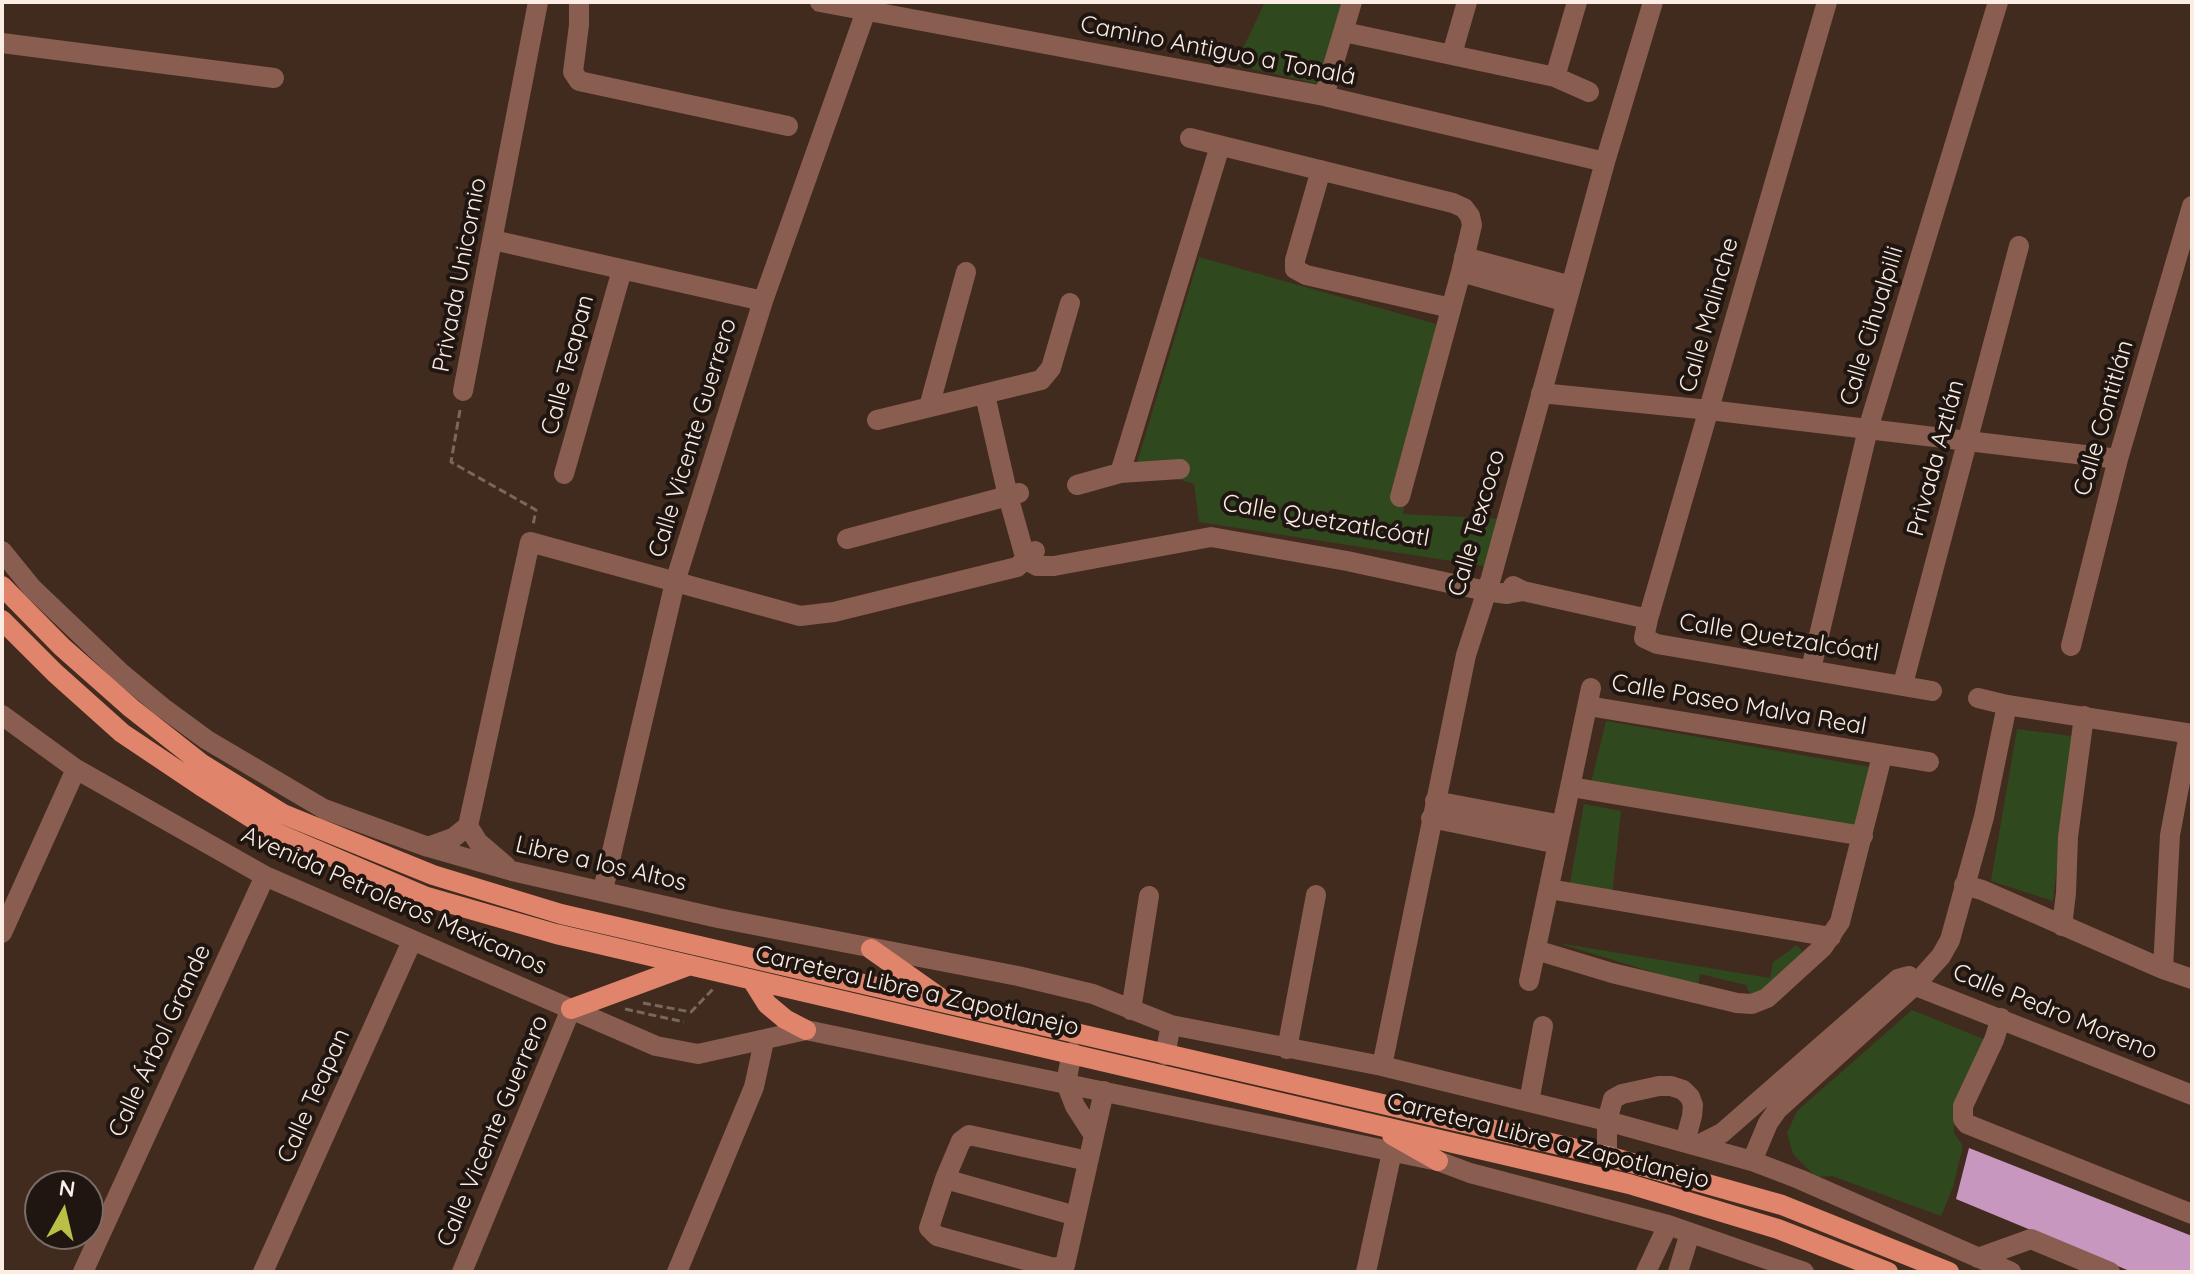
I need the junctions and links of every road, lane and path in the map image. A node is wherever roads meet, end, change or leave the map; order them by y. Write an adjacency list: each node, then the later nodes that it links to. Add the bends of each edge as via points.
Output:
1 (538, 2): 24 (street, Privada Unicornio)
2 (579, 2): 18 (street, via 573,72 579,81)
3 (820, 2): 10 (street, Camino Antiguo a Tonalá)
4 (1352, 2): 11 (street)
5 (1467, 2): 13 (street)
6 (1577, 2): 14 (street)
7 (1653, 2): 21 (street, Calle Texcoco)
8 (1827, 2): 37 (street, Calle Malinche)
9 (1998, 2): 39 (street, Calle Cihualpilli)
10 (866, 11): 17 (street, Camino Antiguo a Tonalá); 30 (street, Calle Vicente Guerrero)
11 (1344, 32): 13 (street); 17 (street)
12 (2, 43): 15 (street)
13 (1452, 54): 14 (street)
14 (1555, 77): 16 (street)
15 (274, 78)
16 (1589, 92)
17 (1324, 96): 21 (street, Camino Antiguo a Tonalá)
18 (788, 126)
19 (1190, 138): 20 (street)
20 (1220, 146): 22 (street); 43 (street)
21 (1605, 162): 29 (street, Calle Texcoco)
22 (1321, 170): 26 (street, via 1464,208 1472,225); 32 (street, via 1295,269)
23 (2192, 206): 41 (street, Calle Contitlán)
24 (493, 240): 27 (street); 33 (street, Privada Unicornio)
25 (2019, 246): 40 (street, Privada Aztlán)
26 (1462, 265): 29 (street); 32 (street)
27 (622, 270): 30 (street); 44 (street, Calle Teapan)
28 (966, 272): 36 (street)
29 (1568, 294): 34 (street, Calle Texcoco)
30 (763, 301): 52 (street, Calle Vicente Guerrero)
31 (1070, 303): 35 (street, via 1047,375)
32 (1451, 308): 47 (street)
33 (463, 391): 48 (path, Privada Unicornio, via 451,462)
34 (1541, 393): 37 (street); 53 (street, Calle Texcoco)
35 (991, 394): 36 (street); 46 (street)
36 (929, 407): 38 (street)
37 (1709, 410): 39 (street); 55 (street, Calle Malinche)
38 (877, 420)
39 (1868, 429): 40 (street); 59 (street, Calle Cihualpilli)
40 (1967, 441): 41 (street); 60 (street, Privada Aztlán)
41 (2118, 459): 58 (street, Calle Contitlán)
42 (1180, 469): 43 (street)
43 (1120, 473): 45 (street)
44 (564, 474)
45 (1077, 485)
46 (1014, 495): 49 (street); 51 (street)
47 (1400, 497)
48 (536, 510)
49 (847, 539)
50 (2, 551): 72 (street, Libre a los Altos, via 32,588 121,673)
51 (1031, 556): 52 (street, Calle Quetzatlcóatl, via 1017,567 811,615 773,611); 53 (street, Calle Quetzatlcóatl, via 1211,527 1363,552)
52 (675, 582): 73 (street, Calle Quetzatlcóatl, via 530,542); 81 (street, Calle Vicente Guerrero)
53 (1489, 584): 55 (street, Calle Quetzatlcóatl); 71 (street, Calle Texcoco, via 1466,655)
54 (2, 586): 72 (main road, Carretera Libre a Zapotlanejo, via 73,657 202,764 283,814)
55 (1648, 619): 57 (street, Calle Malinche)
56 (2, 620): 92 (main road, Carretera Libre a Zapotlanejo, via 122,733 274,832 424,896)
57 (1647, 641): 59 (street, Calle Quetzalcóatl)
58 (2071, 646)
59 (1811, 669): 60 (street, Calle Quetzalcóatl)
60 (1903, 684): 61 (street, Calle Quetzalcóatl)
61 (1932, 691)
62 (1978, 698): 63 (street)
63 (2007, 705): 65 (street); 79 (street)
64 (2, 715): 69 (street, Avenida Petroleros Mexicanos)
65 (2084, 716): 66 (street); 85 (street)
66 (2191, 734): 93 (street, via 2170,835)
67 (1882, 756): 68 (street, Calle Paseo Malva Real); 70 (street, Calle Paseo Malva Real, via 1590,697); 75 (street, Calle Paseo Malva Real)
68 (1929, 762)
69 (76, 769): 78 (street, Avenida Petroleros Mexicanos); 86 (street)
70 (1571, 787): 74 (street, Calle Paseo Malva Real); 75 (street)
71 (1433, 810): 74 (street); 109 (street, Calle Texcoco)
72 (321, 818): 76 (street, Libre a los Altos); 89 (main road, Carretera Libre a Zapotlanejo, via 433,875 561,914)
73 (468, 826): 76 (street); 77 (street, via 478,842)
74 (1560, 834): 80 (street, Calle Paseo Malva Real)
75 (1863, 836): 87 (street, Calle Paseo Malva Real, via 1840,922)
76 (428, 847): 77 (street, Libre a los Altos)
77 (512, 871): 81 (street, Libre a los Altos)
78 (265, 876): 88 (street, Avenida Petroleros Mexicanos); 131 (street, Calle Árbol Grande)
79 (1964, 885): 85 (street); 94 (street, via 1950,940)
80 (1549, 889): 87 (street); 91 (street, Calle Paseo Malva Real)
81 (603, 890): 84 (street, Libre a los Altos)
82 (1316, 895): 106 (street)
83 (1149, 896): 100 (street)
84 (718, 918): 89 (street); 90 (street, Libre a los Altos)
85 (2062, 926): 93 (street)
86 (2, 933)
87 (1831, 937): 91 (street, Calle Paseo Malva Real, via 1767,998 1744,1004)
88 (412, 941): 99 (street, Avenida Petroleros Mexicanos); 132 (street, Calle Teapan)
89 (707, 948): 98 (main road, Carretera Libre a Zapotlanejo)
90 (871, 949): 98 (main road); 100 (street, Libre a los Altos, via 1018,976 1093,994)
91 (1536, 950): 97 (street, Calle Paseo Malva Real)
92 (690, 965): 96 (main road, Carretera Libre a Zapotlanejo); 99 (main road)
93 (2163, 969): 95 (street)
94 (1913, 978): 101 (street, Calle Pedro Moreno); 117 (street, via 1722,1133); 122 (street, via 1778,1109)
95 (2192, 979)
96 (752, 980): 104 (main road, via 767,1004); 107 (main road, Carretera Libre a Zapotlanejo)
97 (1529, 981)
98 (948, 1004): 108 (main road, Carretera Libre a Zapotlanejo)
99 (571, 1009): 105 (street, Avenida Petroleros Mexicanos, via 656,1046 698,1054); 133 (street, Calle Vicente Guerrero)
100 (1131, 1010): 102 (street, Carretera Libre a Zapotlanejo)
101 (2001, 1018): 112 (street, Calle Pedro Moreno); 124 (street, via 1963,1106 1967,1124)
102 (1171, 1025): 106 (street, Carretera Libre a Zapotlanejo); 108 (street)
103 (1543, 1026): 113 (street)
104 (806, 1030): 105 (street); 110 (street, Carretera Libre a Zapotlanejo)
105 (764, 1041): 134 (street, via 754,1087)
106 (1287, 1049): 109 (street, Carretera Libre a Zapotlanejo)
107 (1072, 1052): 110 (street); 115 (main road, Carretera Libre a Zapotlanejo)
108 (1165, 1055): 119 (main road, Carretera Libre a Zapotlanejo)
109 (1382, 1066): 113 (street, Carretera Libre a Zapotlanejo)
110 (1066, 1083): 111 (street, Carretera Libre a Zapotlanejo); 116 (street)
111 (1104, 1091): 116 (street); 118 (street, Carretera Libre a Zapotlanejo)
112 (2192, 1095)
113 (1529, 1102): 114 (street, Carretera Libre a Zapotlanejo)
114 (1607, 1121): 117 (street, Carretera Libre a Zapotlanejo); 117 (street, via 1613,1099 1622,1094 1671,1086 1683,1090 1693,1105); 119 (street)
115 (1372, 1123): 121 (main road); 139 (main road, Carretera Libre a Zapotlanejo, via 1629,1184 1778,1229)
116 (1093, 1134): 120 (street)
117 (1692, 1144): 122 (street, Carretera Libre a Zapotlanejo)
118 (1392, 1152): 121 (street, Carretera Libre a Zapotlanejo); 135 (street)
119 (1607, 1156): 129 (main road, Carretera Libre a Zapotlanejo, via 1782,1205)
120 (1088, 1161): 123 (street, via 969,1135 961,1141); 125 (street)
121 (1438, 1161): 126 (street, Carretera Libre a Zapotlanejo)
122 (1752, 1161): 127 (street, Carretera Libre a Zapotlanejo)
123 (945, 1179): 125 (street); 125 (street, via 929,1222 937,1236 1060,1268 1068,1260)
124 (2192, 1214)
125 (1076, 1216)
126 (1668, 1225): 128 (street, Carretera Libre a Zapotlanejo); 136 (street)
127 (1907, 1227): 129 (street); 130 (street, Carretera Libre a Zapotlanejo)
128 (1690, 1233): 137 (street); 138 (street, Carretera Libre a Zapotlanejo)
129 (1897, 1250): 139 (street); 140 (main road, Carretera Libre a Zapotlanejo)
130 (1978, 1258): 141 (street, Carretera Libre a Zapotlanejo); 142 (street, via 2031,1239)
131 (83, 1272)
132 (263, 1272)
133 (462, 1272)
134 (677, 1272)
135 (1366, 1272)
136 (1646, 1272)
137 (1678, 1272)
138 (1804, 1272)
139 (1888, 1272)
140 (1949, 1272)
141 (2011, 1272)
142 (2110, 1272)

